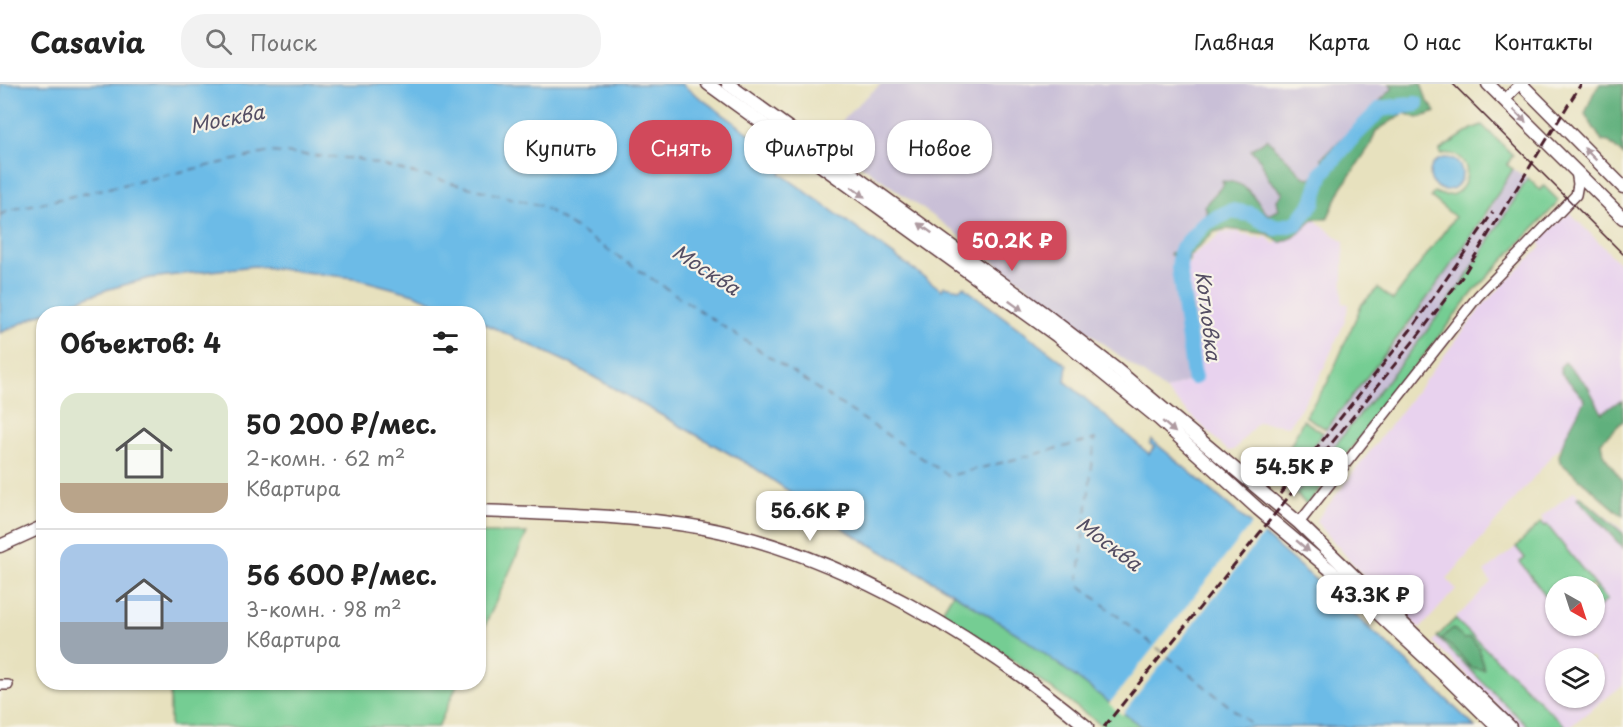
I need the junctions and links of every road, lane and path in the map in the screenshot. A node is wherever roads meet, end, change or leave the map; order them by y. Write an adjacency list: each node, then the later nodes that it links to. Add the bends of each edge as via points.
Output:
1 (708, 84): 18 (main road, one-way to 18, via 1065,342 1340,578)
2 (728, 84): 12 (main road, one-way to 2, via 1049,317)
3 (1488, 84): 5 (main road)
4 (1521, 84): 5 (street); 7 (main road, one-way to 4)
5 (1504, 100): 6 (main road, one-way to 6)
6 (1575, 171): 8 (street); 9 (main road)
7 (1623, 187)
8 (1575, 195): 9 (street); 12 (street, via 1478,296)
9 (1599, 195): 10 (main road)
10 (1623, 218)
11 (486, 511): 17 (main road, via 663,522 724,532 787,550 892,596 958,634)
12 (1299, 523): 19 (main road)
13 (36, 529): 15 (main road)
14 (36, 530): 16 (main road)
15 (0, 537)
16 (0, 546)
17 (1087, 727)
18 (1497, 727)
19 (1510, 727)

